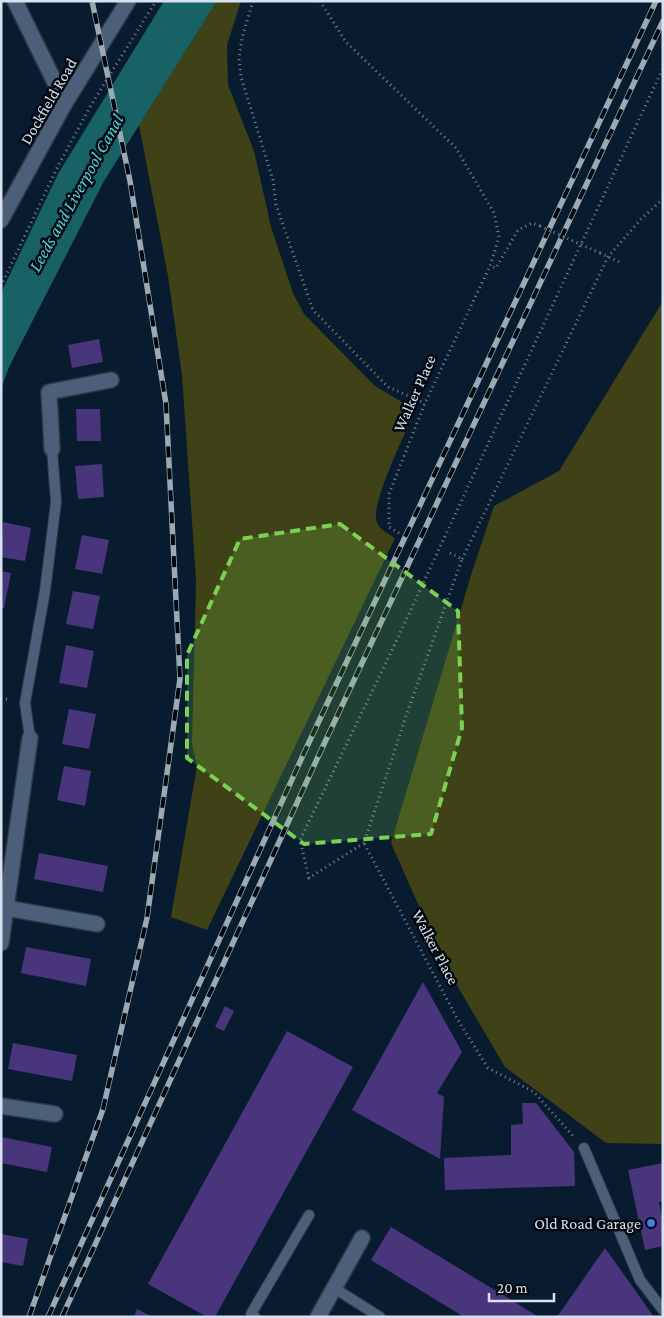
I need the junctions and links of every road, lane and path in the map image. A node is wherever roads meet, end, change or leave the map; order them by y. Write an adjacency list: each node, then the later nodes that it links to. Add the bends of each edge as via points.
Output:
1 (15, 1): 7 (street)
2 (128, 1): 7 (street, Dockfield Road)
3 (156, 1): 13 (path, via 90,105)
4 (254, 1): 15 (path, via 242,38 240,77 273,180 276,205 313,310 388,387)
5 (320, 1): 12 (path, via 346,42 456,148 494,213 499,236)
6 (663, 68): 21 (path, via 300,840 309,878)
7 (65, 102): 9 (street, Dockfield Road)
8 (663, 199): 10 (path, via 641,218)
9 (1, 220)
10 (608, 257): 11 (path); 12 (path, bridge, via 532,223 518,230 496,268); 19 (path)
11 (622, 263)
12 (490, 266): 15 (path, Walker Place)
13 (1, 286)
14 (111, 380): 16 (street, via 49,392)
15 (425, 403): 17 (path, Walker Place, via 389,494 389,527)
16 (52, 449): 20 (lane, via 56,502 45,591 25,702)
17 (399, 533)
18 (450, 553): 19 (path)
19 (462, 559): 21 (path)
20 (30, 738): 22 (street)
21 (364, 843): 27 (path, Walker Place, via 459,1022 488,1068 534,1092)
22 (6, 908): 23 (street); 24 (street)
23 (97, 924)
24 (1, 943)
25 (1, 1106): 26 (street)
26 (55, 1114)
27 (584, 1148): 31 (lane, via 640,1280)
28 (309, 1215): 32 (lane, via 251,1314)
29 (362, 1238): 30 (street)
30 (334, 1288): 33 (street); 34 (lane)
31 (663, 1310)
32 (255, 1317)
33 (318, 1317)
34 (380, 1317)

